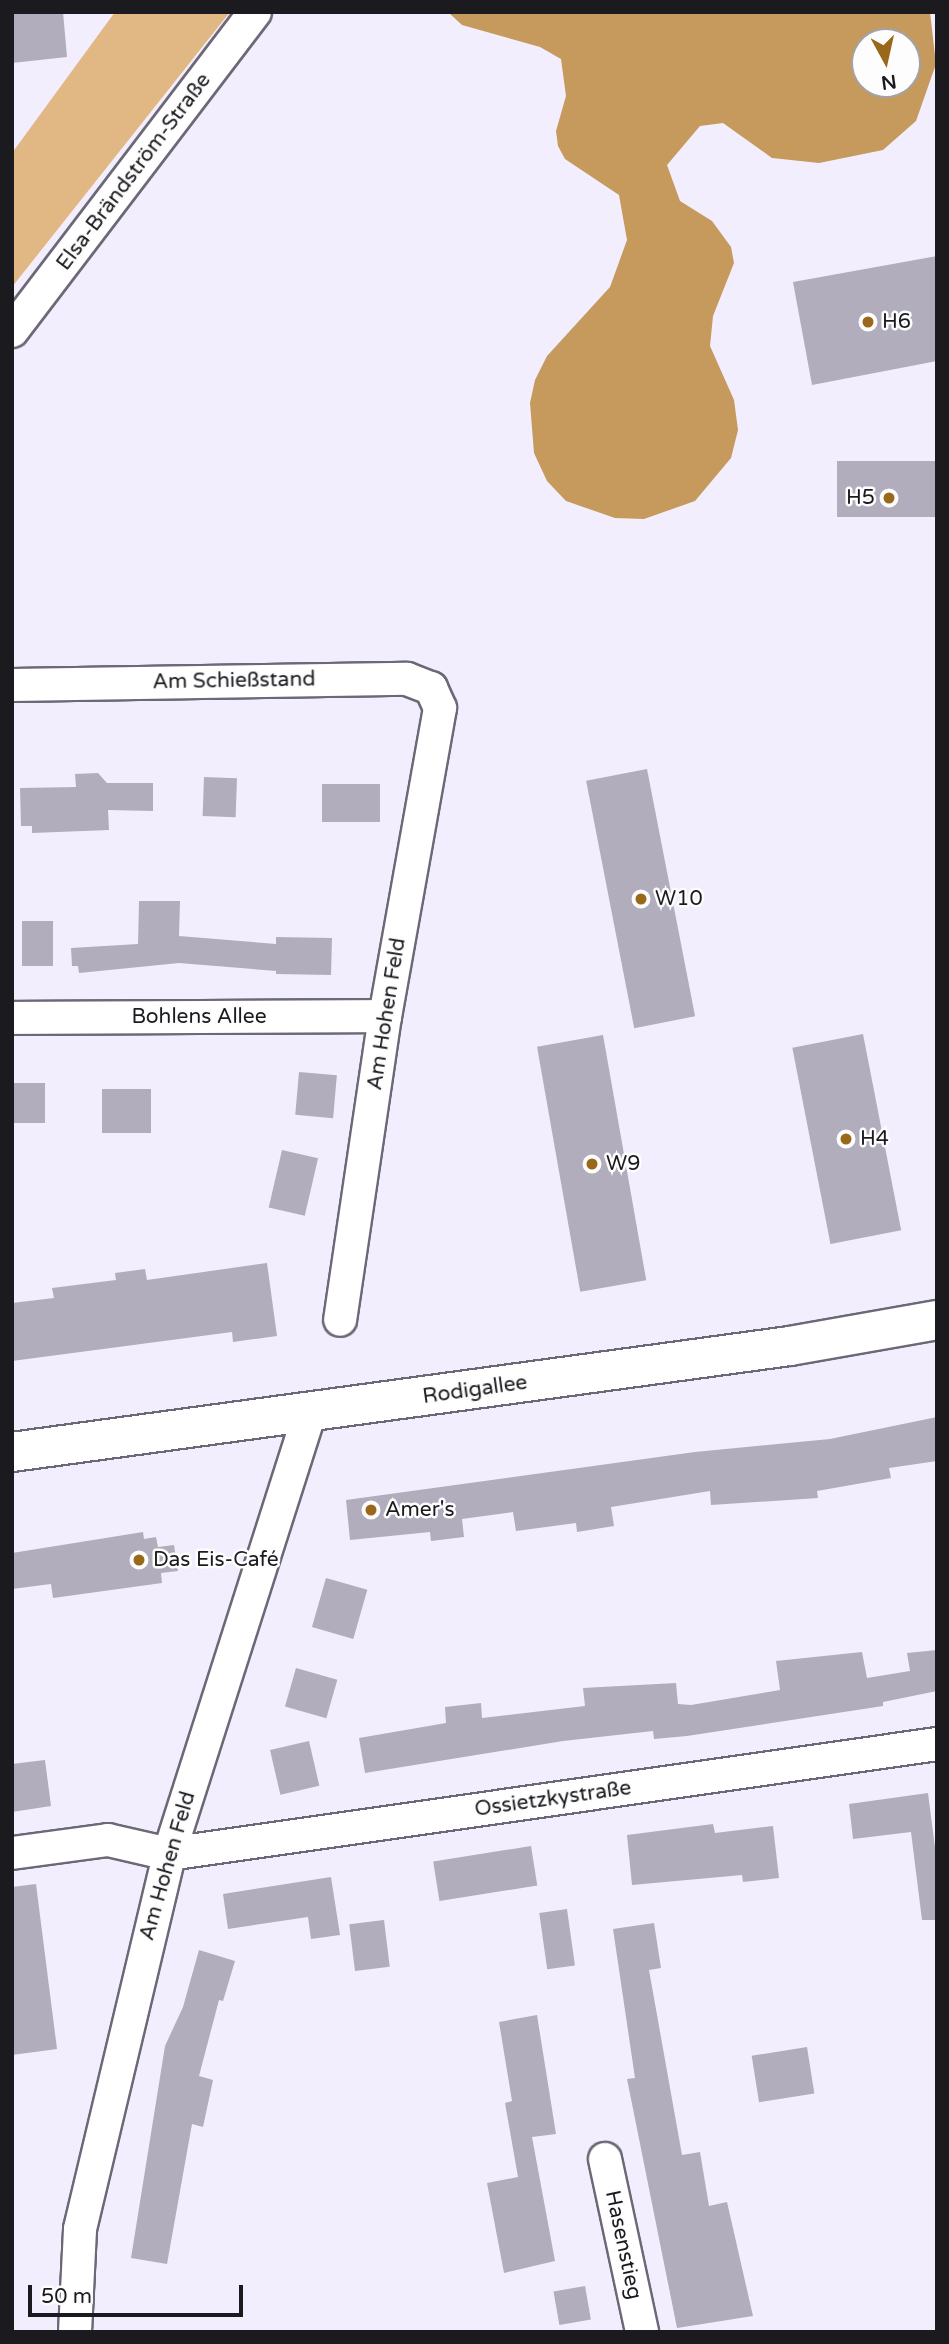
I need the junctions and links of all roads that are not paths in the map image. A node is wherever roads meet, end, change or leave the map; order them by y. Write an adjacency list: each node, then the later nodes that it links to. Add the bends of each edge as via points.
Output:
1 (255, 12): 2 (street, Elsa-Brändström-Straße)
2 (12, 331)
3 (12, 685): 4 (street, Am Schießstand, via 407,679 431,688)
4 (439, 709): 5 (street, Am Hohen Feld)
5 (385, 1016): 6 (street, Bohlens Allee); 7 (street, Am Hohen Feld)
6 (12, 1018)
7 (340, 1320)
8 (937, 1321): 9 (main road, Rodigallee, via 776,1348)
9 (310, 1412): 10 (main road, Rodigallee); 13 (street, Am Hohen Feld)
10 (12, 1452)
11 (937, 1744): 13 (street, Ossietzkystraße)
12 (12, 1853): 13 (street, via 108,1840)
13 (169, 1854): 15 (street, Am Hohen Feld, via 80,2230)
14 (605, 2159): 16 (street, Hasenstieg)
15 (75, 2332)
16 (642, 2332)

